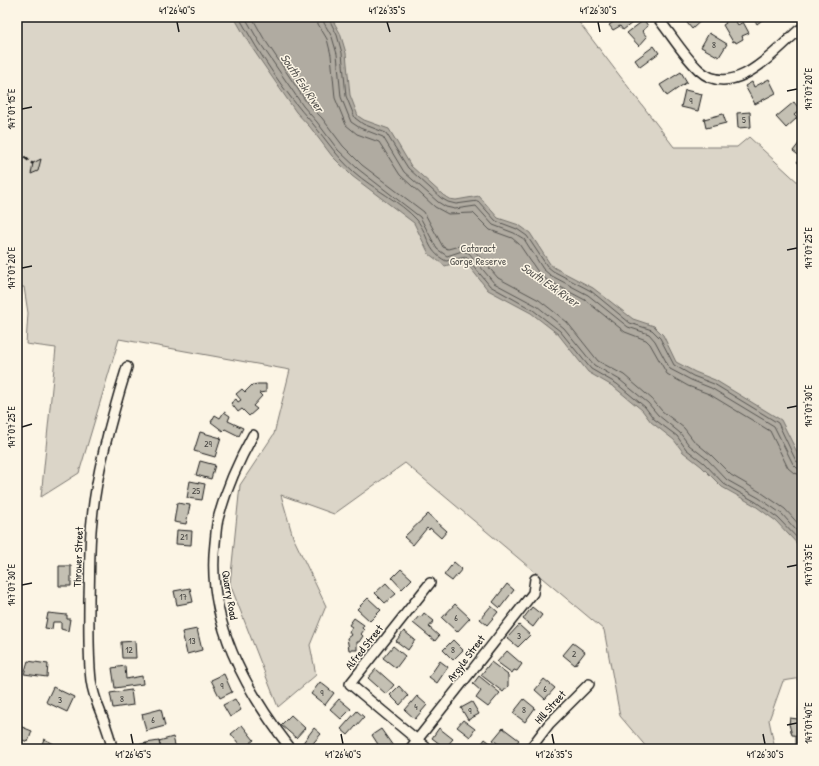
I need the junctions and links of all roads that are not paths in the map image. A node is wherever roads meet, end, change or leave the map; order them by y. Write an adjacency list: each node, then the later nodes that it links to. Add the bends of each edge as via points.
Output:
1 (657, 17): 2 (street, via 700,70 722,80 735,79 747,74)
2 (802, 30)
3 (127, 367): 9 (street, Thrower Street, via 103,457 90,544 91,680 94,698 108,731)
4 (253, 435): 10 (street, Quarry Road, via 229,483 217,520 213,581 224,630 239,670 257,703)
5 (535, 579): 8 (street, Argyle Street, via 533,593)
6 (430, 583): 8 (street, Alfred Street, via 350,684)
7 (589, 684): 13 (street, Hill Street, via 549,724)
8 (417, 740): 11 (street, Argyle Street); 12 (street, Alfred Street)
9 (112, 749)
10 (291, 749)
11 (410, 749)
12 (428, 749)
13 (530, 749)

